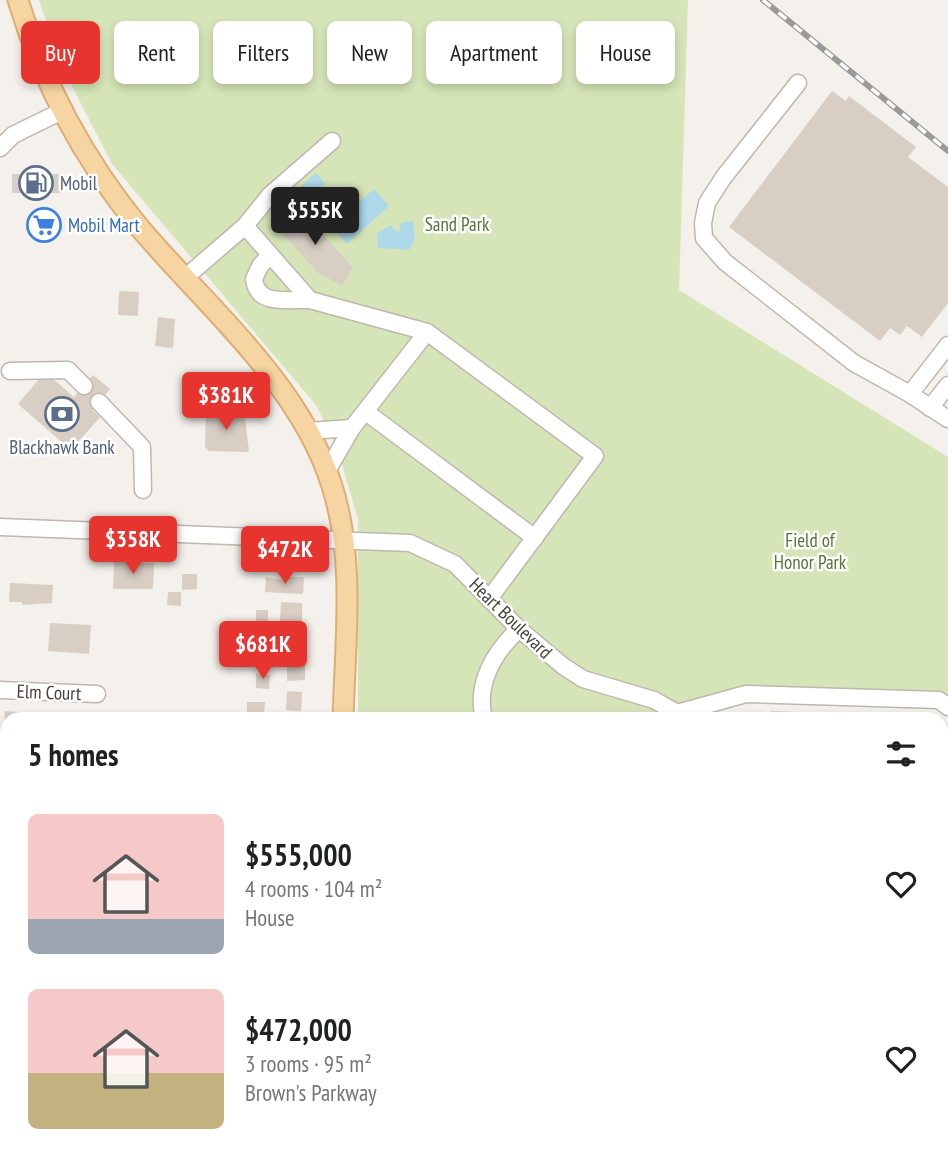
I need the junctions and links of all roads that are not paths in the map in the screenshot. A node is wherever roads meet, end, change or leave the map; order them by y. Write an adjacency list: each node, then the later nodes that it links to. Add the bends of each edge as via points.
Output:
1 (18, 0): 3 (main road)
2 (798, 83): 15 (street, via 707,204 704,238 725,262 855,363)
3 (62, 111): 5 (street, via 13,135); 8 (main road, via 140,228)
4 (332, 141): 6 (street, via 270,195)
5 (0, 148)
6 (245, 226): 7 (street); 8 (street)
7 (270, 255): 9 (street); 9 (street, via 254,279 264,298)
8 (187, 276): 21 (main road, via 258,361)
9 (310, 300): 10 (street)
10 (427, 332): 18 (street); 26 (street, via 594,456)
11 (948, 345): 15 (street)
12 (10, 371): 14 (street, via 68,370)
13 (948, 385): 17 (street)
14 (84, 386)
15 (910, 394): 17 (street)
16 (99, 402): 23 (street, via 142,447)
17 (930, 408): 19 (street)
18 (366, 412): 20 (street); 26 (street)
19 (948, 419)
20 (352, 428): 21 (street); 22 (street)
21 (308, 431): 22 (main road)
22 (327, 471): 25 (main road)
23 (143, 490)
24 (0, 527): 25 (street, Heart Boulevard)
25 (343, 538): 27 (street, Heart Boulevard, via 410,543 455,564); 32 (main road, via 347,591)
26 (535, 538): 27 (street)
27 (489, 598): 28 (street, Heart Boulevard)
28 (519, 629): 33 (street, via 486,674); 34 (street, Heart Boulevard, via 583,679 632,692)
29 (0, 690): 30 (street, Elm Court)
30 (97, 694)
31 (948, 707): 35 (street, Heart Boulevard, via 939,700 746,694)
32 (343, 712)
33 (483, 712)
34 (670, 712)
35 (690, 712)

